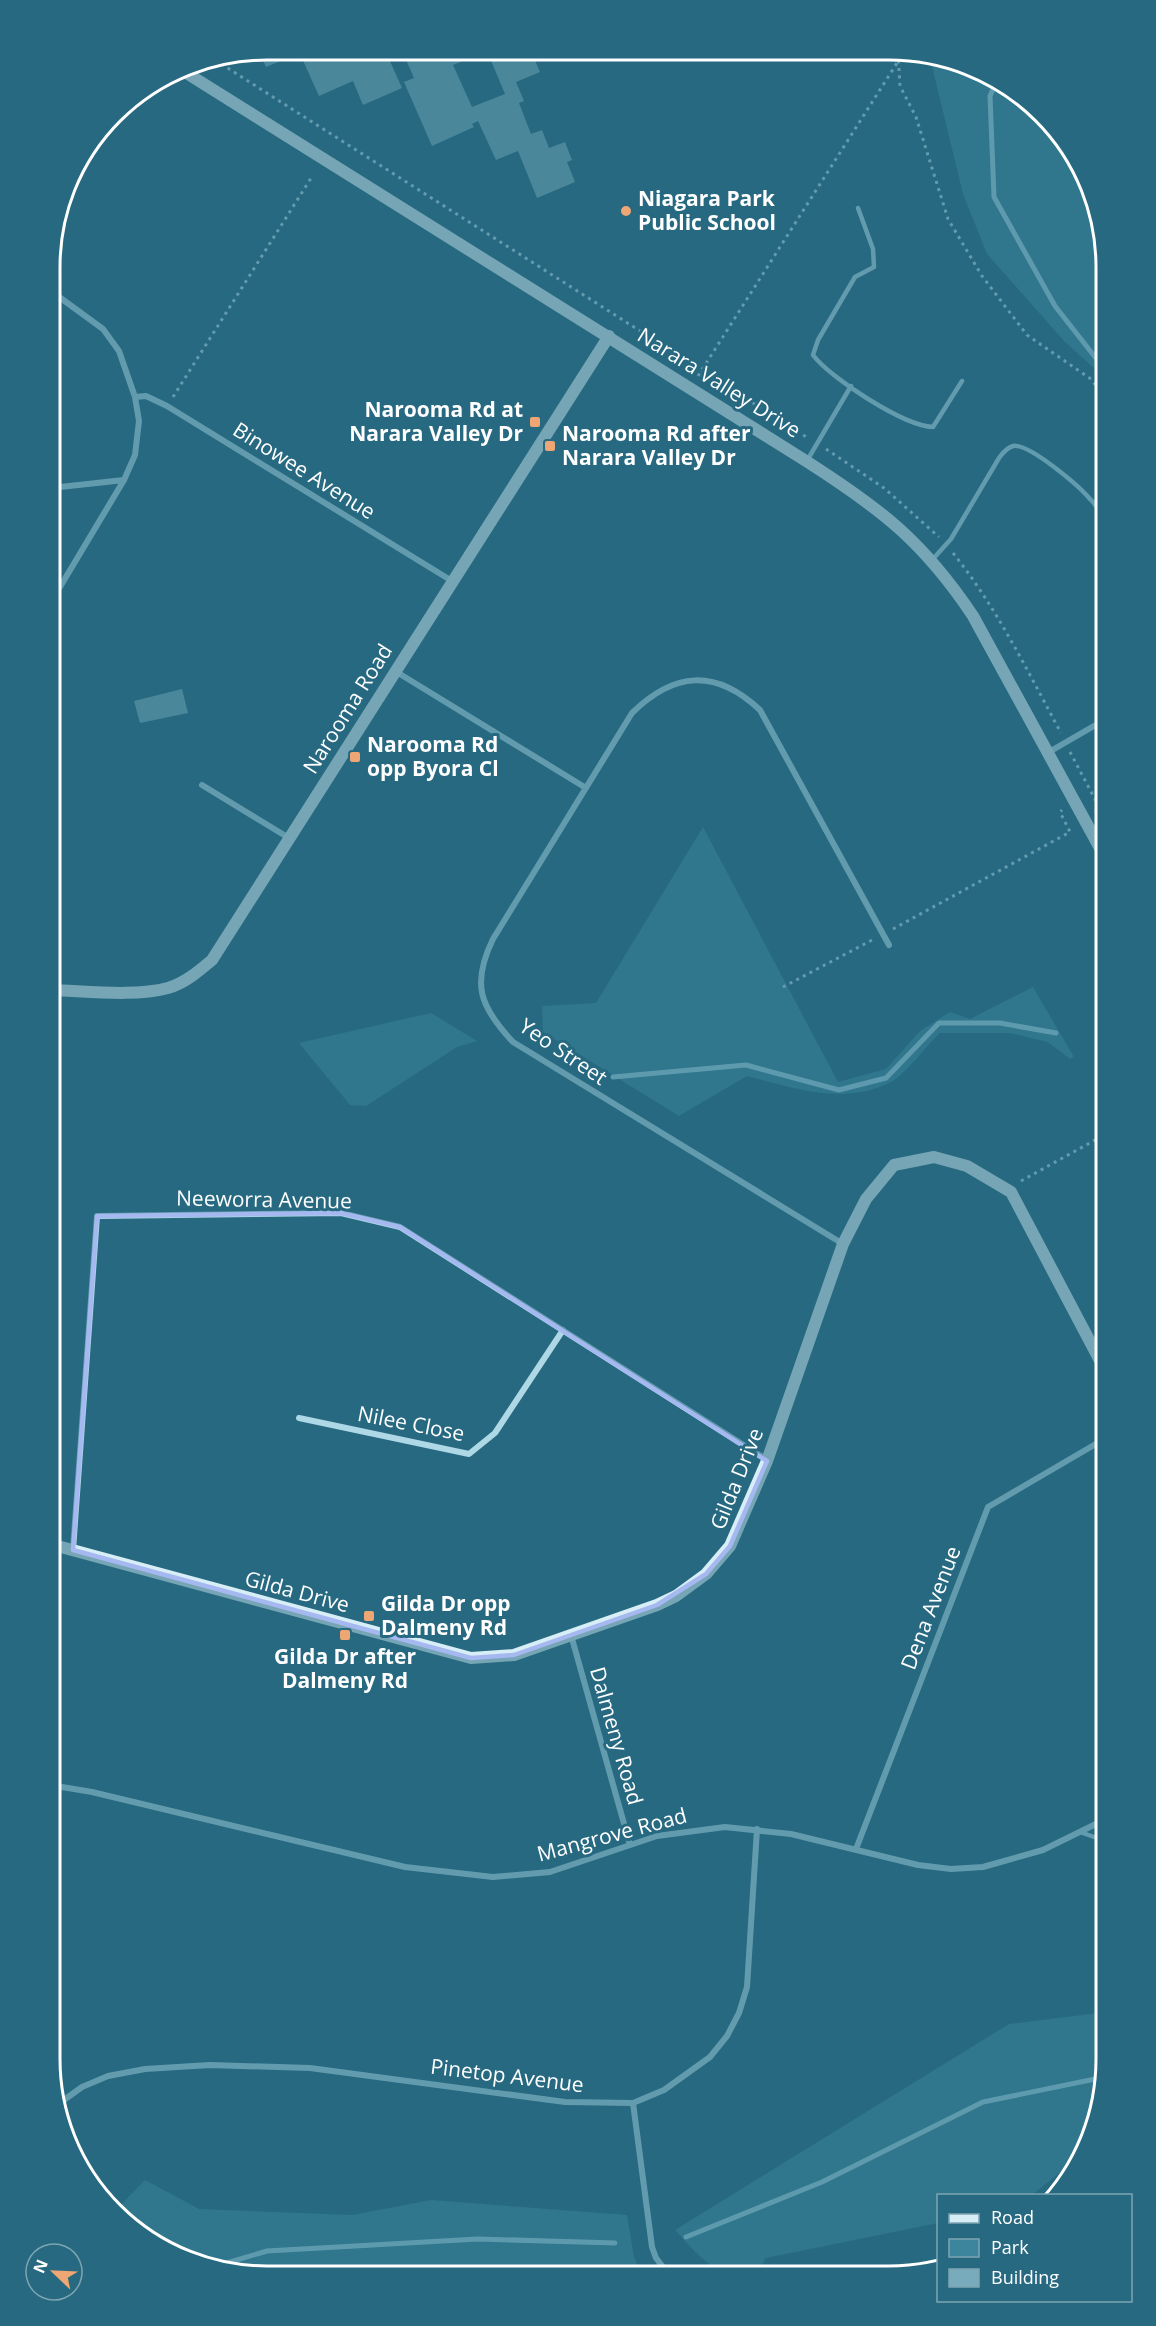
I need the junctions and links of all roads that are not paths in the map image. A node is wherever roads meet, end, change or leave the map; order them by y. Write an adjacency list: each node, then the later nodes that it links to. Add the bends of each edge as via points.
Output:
1 (190, 75): 4 (street, Narara Valley Drive)
2 (858, 208): 6 (lane, via 873,249 874,267 855,277 813,355)
3 (60, 298): 7 (street, via 103,329 119,351)
4 (609, 336): 8 (street, Narara Valley Drive); 13 (street, Narooma Road)
5 (962, 381): 6 (lane, via 933,427 914,423)
6 (851, 386): 8 (lane)
7 (135, 397): 9 (street, via 139,421 135,455); 13 (street, Binowee Avenue, via 146,396 167,406)
8 (806, 461): 12 (street, Narara Valley Drive, via 875,506)
9 (124, 480): 10 (street); 14 (street)
10 (60, 487)
11 (1096, 508): 12 (lane, via 1040,456 1022,446 1013,446 999,458 951,539)
12 (932, 560): 17 (street, Narara Valley Drive, via 973,616)
13 (452, 581): 15 (street, Narooma Road)
14 (60, 587)
15 (395, 671): 19 (street); 20 (street, Narooma Road)
16 (1096, 725): 17 (street)
17 (1049, 752): 21 (street, Narara Valley Drive)
18 (202, 785): 20 (street)
19 (586, 788): 22 (street, Yeo Street, via 632,713 665,687 698,680 735,691 760,710 775,732); 24 (street, Yeo Street, via 484,956 480,986 490,1013 513,1042)
20 (289, 838): 23 (street, Narooma Road, via 212,960 184,981 153,990)
21 (1096, 840)
22 (889, 945)
23 (60, 990)
24 (843, 1244): 26 (street, Gilda Drive, via 866,1199 894,1165 934,1157 967,1166 1011,1192); 29 (street, Gilda Drive)
25 (563, 1329): 27 (street, Nilee Close, via 495,1433 469,1454); 29 (street, Neeworra Avenue); 31 (street, Neeworra Avenue, via 400,1227 341,1214 97,1216)
26 (1096, 1353)
27 (299, 1418)
28 (1096, 1444): 39 (street, Dena Avenue, via 988,1507)
29 (767, 1461): 32 (street, Gilda Drive, via 730,1546 706,1574 657,1605)
30 (60, 1547): 31 (street, Gilda Drive)
31 (72, 1550): 32 (street, Gilda Drive, via 471,1658 514,1655)
32 (571, 1635): 38 (street, Dalmeny Road)
33 (60, 1787): 38 (street, Mangrove Road, via 405,1867 456,1874 493,1877 550,1872)
34 (1096, 1824): 36 (street, Mangrove Road)
35 (757, 1829): 38 (street, Mangrove Road, via 689,1829); 39 (street, Mangrove Road); 41 (street, Pinetop Avenue, via 747,1987 739,2013 710,2057 664,2090)
36 (1080, 1832): 37 (lane); 39 (street, Mangrove Road, via 1043,1850 983,1867 918,1865)
37 (1096, 1838)
38 (630, 1845)
39 (856, 1849)
40 (64, 2100): 41 (street, Pinetop Avenue, via 108,2076 210,2065 310,2068 565,2102)
41 (633, 2103): 42 (street, via 652,2247)
42 (662, 2266)

